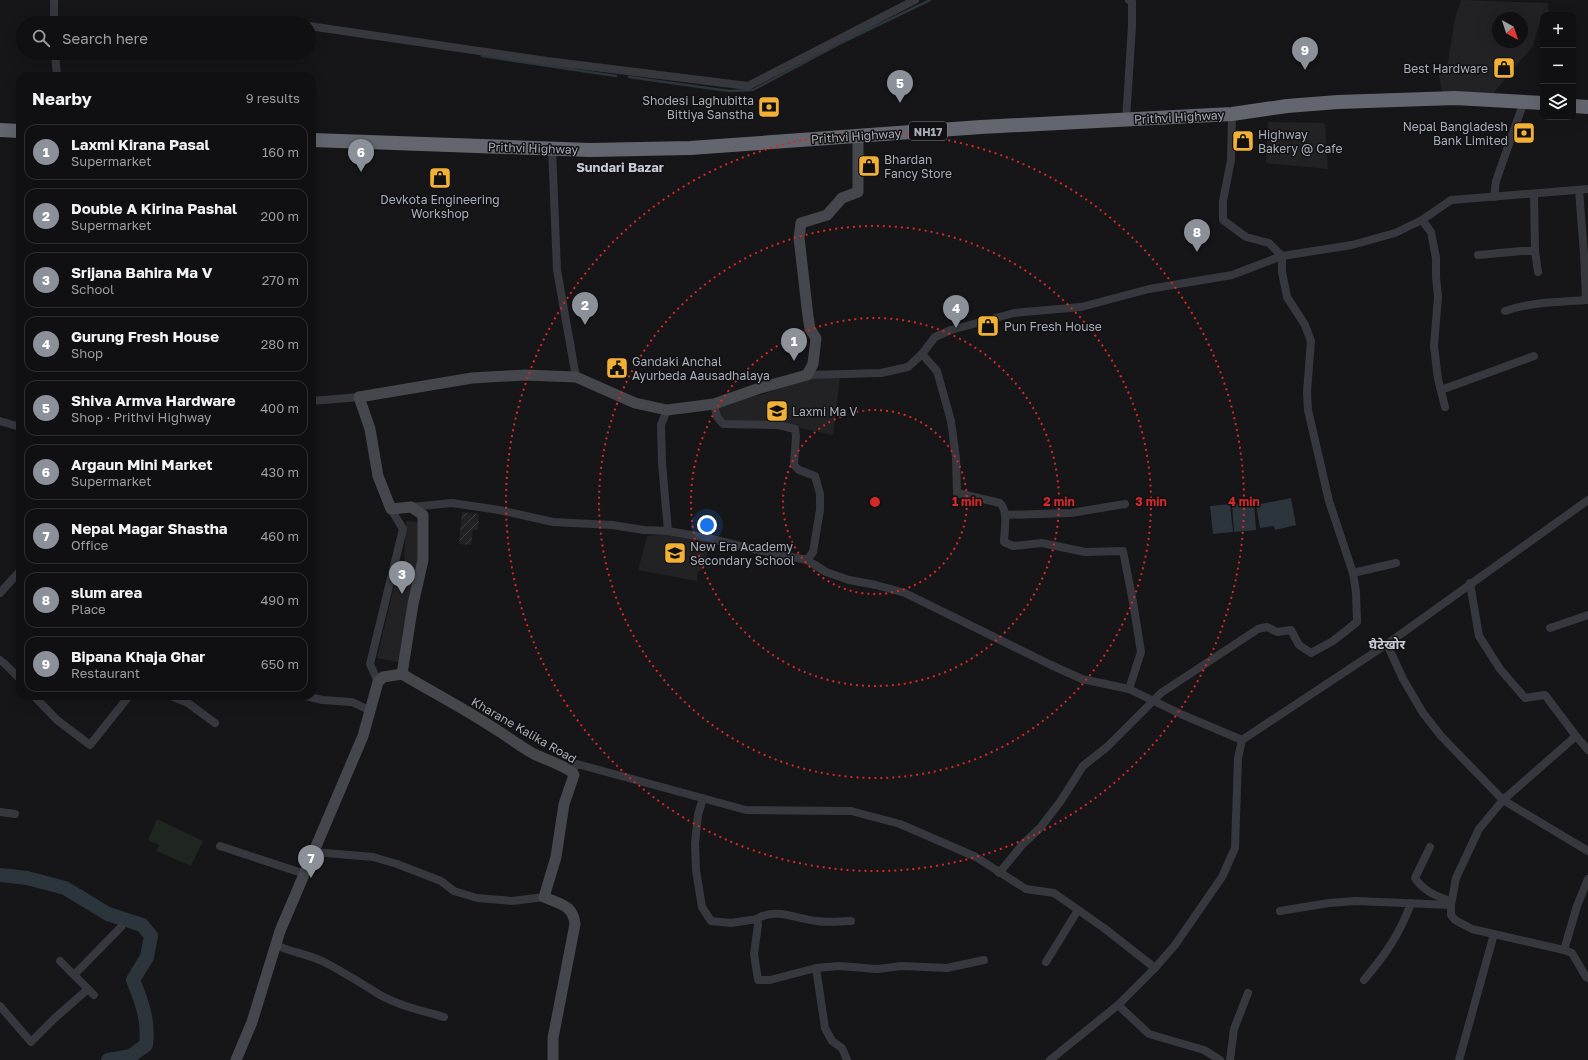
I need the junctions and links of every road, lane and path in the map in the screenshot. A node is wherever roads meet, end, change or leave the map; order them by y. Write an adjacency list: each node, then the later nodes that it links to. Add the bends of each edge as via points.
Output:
1 (54, 0): 4 (street)
2 (915, 0): 5 (street, via 748,86 547,61)
3 (1129, 0): 13 (street, via 1132,2 1132,26)
4 (54, 16)
5 (316, 27)
6 (56, 60): 7 (street)
7 (57, 72)
8 (1524, 101): 9 (highway, Prithvi Highway / NH17); 12 (highway, Prithvi Highway / NH17, via 1455,98 1385,100 1287,106); 22 (street, via 1496,181)
9 (1540, 103)
10 (1576, 106): 11 (highway)
11 (1588, 107)
12 (1232, 114): 13 (highway, Prithvi Highway / NH17); 26 (street, via 1231,160 1222,202 1223,220 1246,237 1269,243)
13 (1126, 120): 16 (highway, Prithvi Highway / NH17)
14 (0, 130): 15 (highway)
15 (16, 131)
16 (858, 136): 18 (highway, Prithvi Highway / NH17, via 690,148); 32 (main road, via 858,192 842,198 827,214 801,223 799,238 808,316 810,328 816,338 813,364)
17 (316, 140): 18 (highway, Prithvi Highway / NH17)
18 (552, 148): 33 (street, via 557,270)
19 (1588, 189): 20 (street)
20 (1579, 190): 21 (street); 28 (street)
21 (1534, 194): 22 (street); 24 (street)
22 (1494, 197): 23 (street, via 1451,200)
23 (1422, 220): 26 (street, via 1395,233 1352,245); 34 (street, via 1431,232 1436,258 1438,297 1434,346)
24 (1535, 251): 25 (street); 27 (street)
25 (1478, 255)
26 (1282, 256): 30 (street, via 1232,275 1148,288 1081,307 1014,313 951,330 935,337); 50 (street, via 1287,297 1305,325 1311,341 1308,410 1329,501)
27 (1538, 272)
28 (1587, 300): 29 (street, via 1534,303)
29 (1505, 311)
30 (922, 354): 32 (street, via 908,367 881,373); 46 (street, via 937,371 951,420 957,493 1000,503 1004,507)
31 (1534, 356): 34 (street)
32 (807, 375): 37 (main road)
33 (576, 377): 35 (main road, via 472,378); 39 (main road, via 635,404)
34 (1441, 390): 38 (street)
35 (359, 397): 36 (street); 45 (main road, via 370,429 378,476)
36 (316, 401)
37 (714, 404): 39 (main road); 48 (street, via 717,417 723,424 778,425 795,429 794,465 799,470 815,476 820,494 817,533 813,552)
38 (1445, 407)
39 (667, 410): 47 (street, via 661,425)
40 (0, 421): 41 (street)
41 (16, 426)
42 (1588, 500): 52 (street)
43 (1125, 504): 46 (street, via 1071,513)
44 (411, 507): 45 (main road); 47 (street, via 452,503 553,522); 58 (main road, via 423,515 423,560)
45 (391, 509): 60 (street, via 403,529 370,664)
46 (1005, 515): 61 (street, via 1004,542 1013,546 1042,543 1085,552 1123,551 1141,652)
47 (668, 531): 48 (street)
48 (807, 560): 61 (street, via 826,572 849,580 905,593 1082,679)
49 (1396, 563): 50 (street)
50 (1354, 573): 66 (street, via 1358,622 1332,641 1311,653 1299,645 1291,630 1276,632 1267,626 1258,629 1162,693)
51 (16, 575): 53 (street)
52 (1470, 583): 56 (street); 69 (street, via 1479,636 1500,669 1525,698 1545,695)
53 (0, 593)
54 (1588, 615): 55 (street)
55 (1550, 628)
56 (1387, 644): 70 (street); 74 (street, via 1403,679 1423,713 1441,736)
57 (0, 660): 59 (street)
58 (402, 674): 60 (main road, via 383,677); 72 (main road, Kharane Kalika Road, via 492,726 532,753)
59 (16, 675)
60 (378, 682): 67 (main road)
61 (1129, 689): 66 (street)
62 (316, 698): 67 (street, via 352,702)
63 (38, 700): 64 (street, via 57,720 90,745)
64 (126, 700)
65 (181, 700): 68 (street)
66 (1155, 701): 70 (street); 81 (street, via 1083,766 1040,828)
67 (369, 710): 80 (main road, via 363,736)
68 (215, 723)
69 (1576, 736): 71 (street); 74 (street)
70 (1242, 740): 99 (street, via 1238,758 1235,848 1222,877 1176,945)
71 (1588, 750)
72 (572, 771): 73 (street, via 577,764); 84 (main road, Kharane Kalika Road, via 574,775 562,815 556,857)
73 (703, 798): 81 (street, via 746,810 851,811 900,824 936,839 976,856); 89 (street, via 698,814 695,843 702,907 711,921)
74 (1503, 800): 79 (street); 86 (street, via 1478,829 1456,878)
75 (0, 812): 76 (street)
76 (15, 814)
77 (220, 846): 82 (street)
78 (1430, 847): 86 (street, via 1415,878 1429,892)
79 (1588, 851)
80 (314, 852): 82 (main road); 84 (street, via 374,857 397,864 441,882 454,891 477,898 512,901)
81 (999, 873): 87 (street, via 1026,889 1054,893)
82 (305, 874): 93 (main road)
83 (1588, 879): 94 (street)
84 (544, 897): 108 (main road, via 570,910 575,924 553,1038)
85 (1411, 903): 86 (street); 88 (street, via 1356,901); 102 (street, via 1394,940)
86 (1451, 903): 92 (street, via 1451,915 1455,920 1472,929)
87 (1078, 910): 97 (street); 99 (street)
88 (1280, 911)
89 (757, 919): 90 (street, via 763,915 776,913 818,922); 98 (street, via 754,954 758,980 770,980)
90 (851, 921)
91 (121, 927): 100 (street)
92 (1494, 934): 94 (street); 113 (street)
93 (276, 945): 106 (street, via 321,961 400,1004); 107 (main road, via 252,1022)
94 (1564, 950): 101 (street, via 1572,953)
95 (984, 960): 98 (street, via 947,968)
96 (60, 961): 100 (street)
97 (1046, 962)
98 (816, 968): 109 (street, via 825,1028 832,1041 842,1048)
99 (1154, 968): 104 (street)
100 (74, 975): 105 (street, via 90,992 55,1018 31,1042)
101 (1588, 978)
102 (1364, 980)
103 (1248, 993): 112 (street, via 1234,1029)
104 (1118, 1005): 110 (street); 111 (street, via 1148,1034 1204,1050)
105 (0, 1006)
106 (444, 1017)
107 (236, 1060)
108 (553, 1060)
109 (847, 1060)
110 (1050, 1060)
111 (1220, 1060)
112 (1230, 1060)
113 (1459, 1060)

